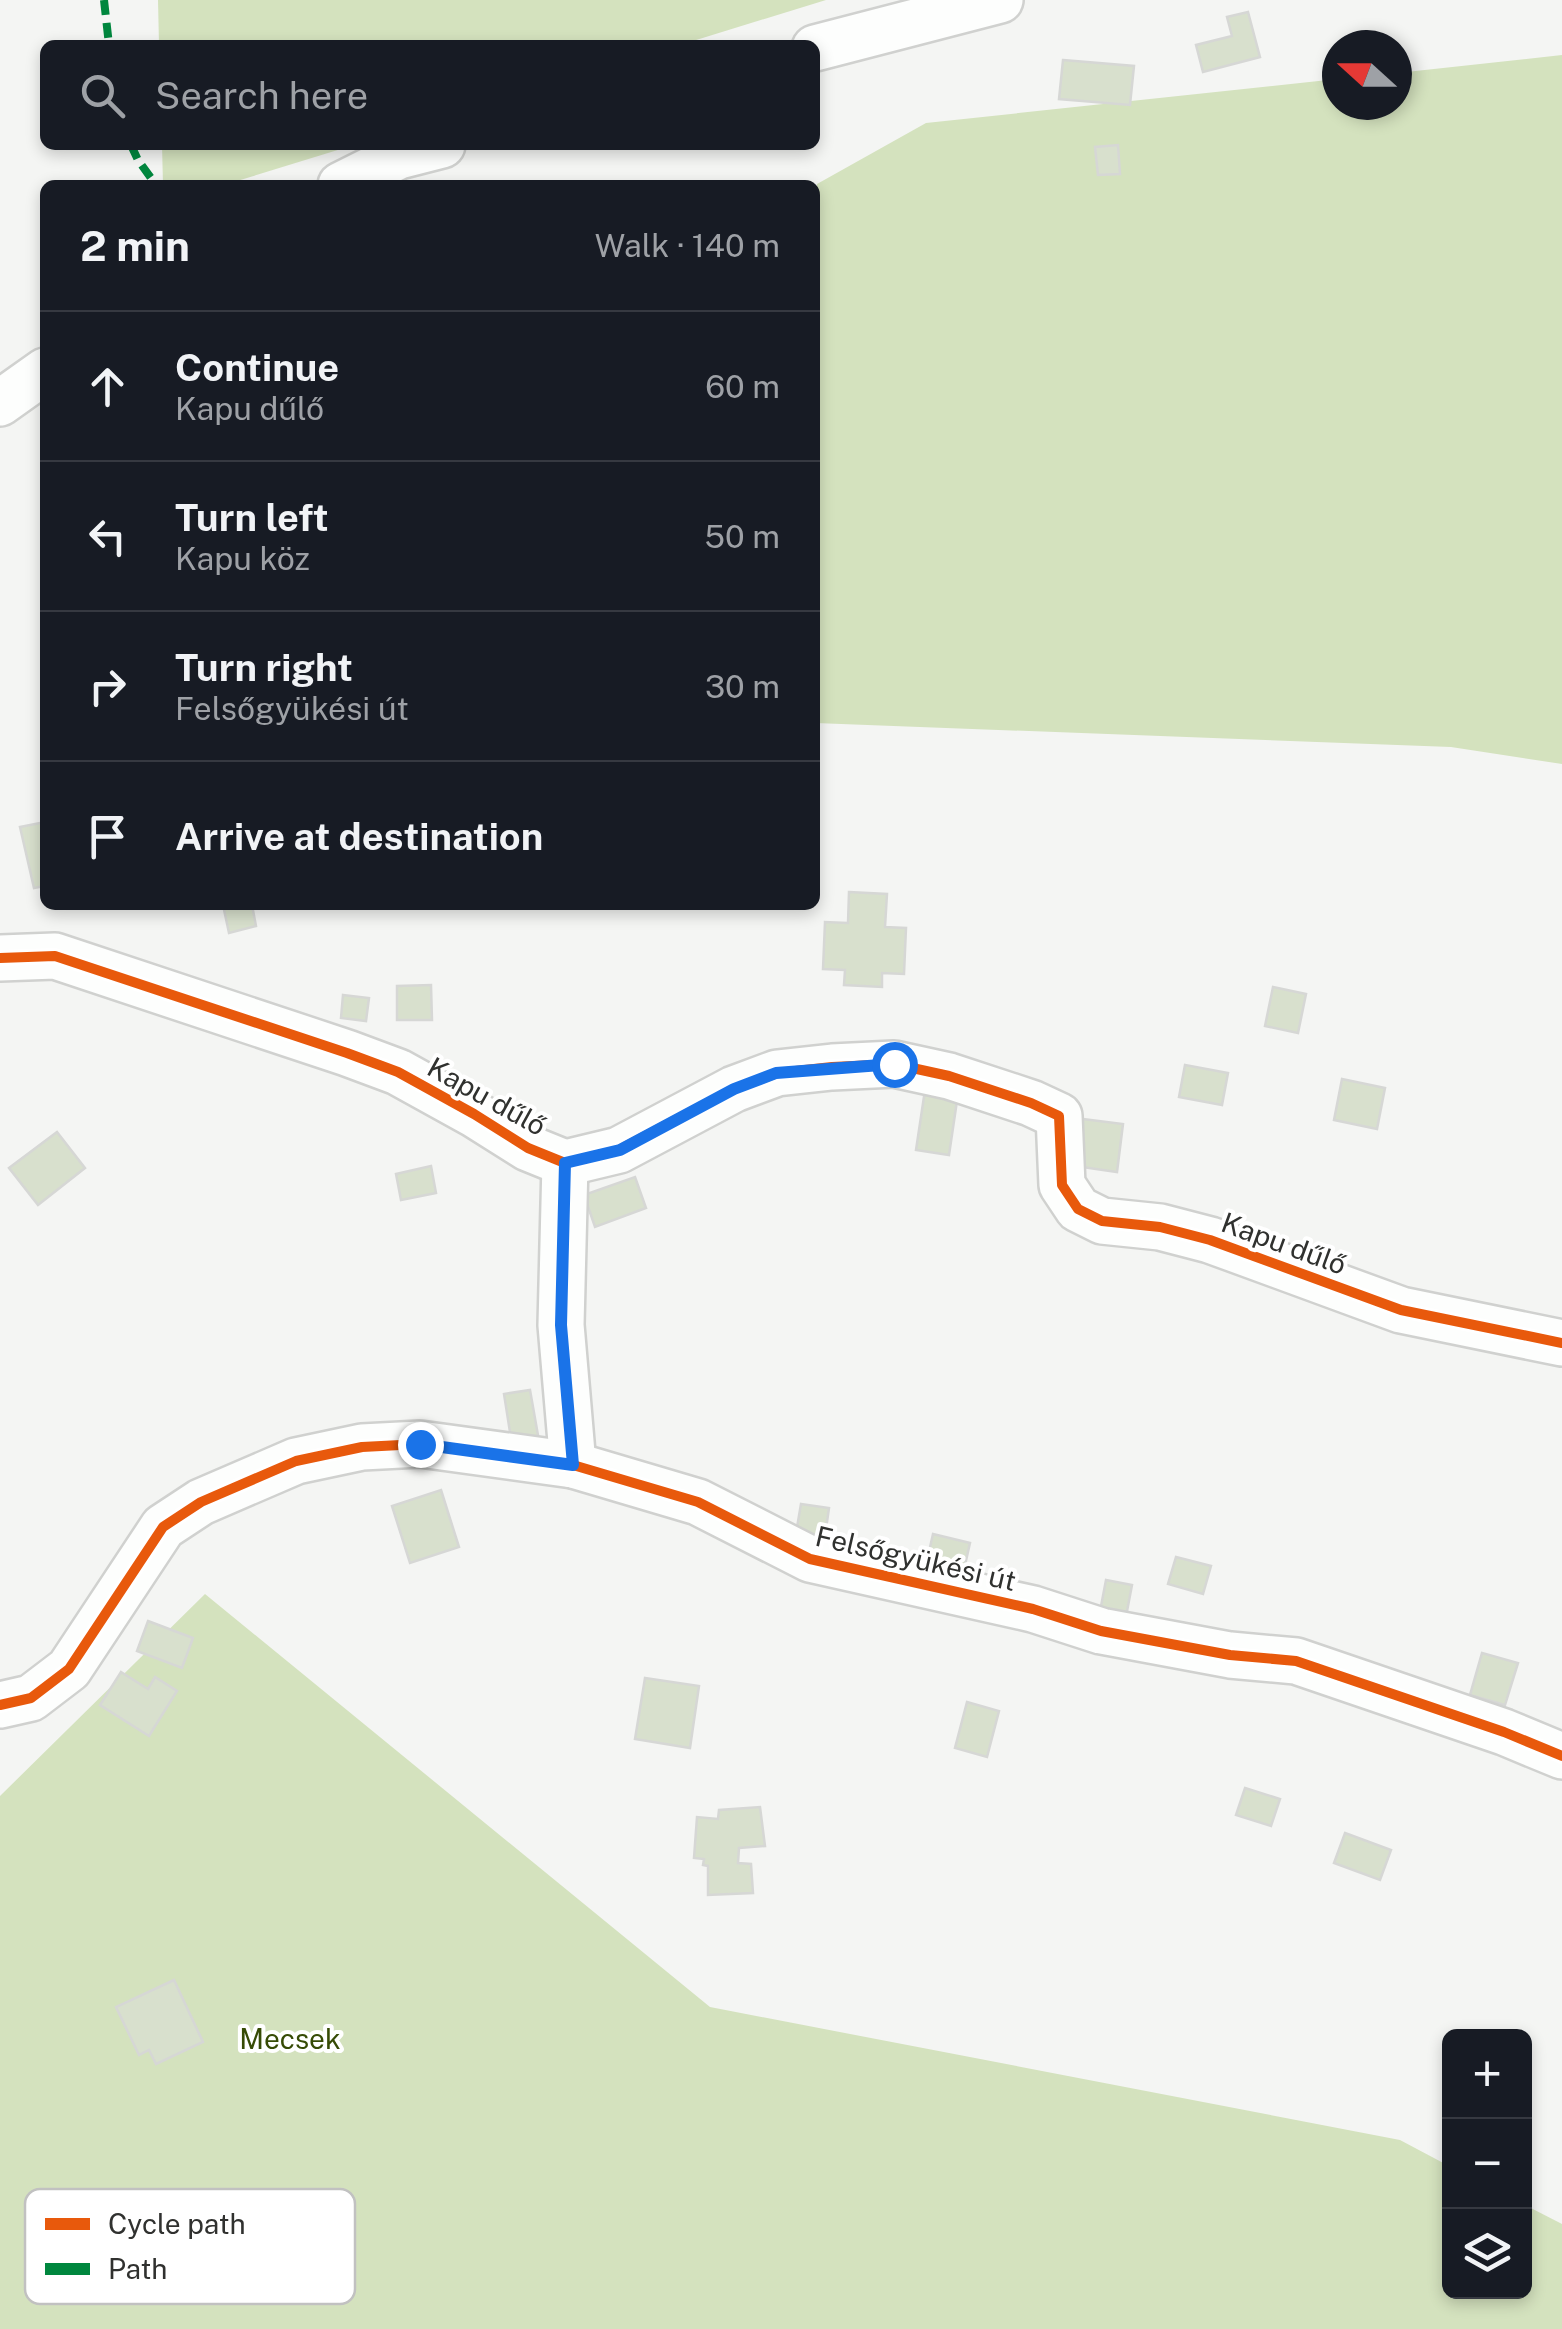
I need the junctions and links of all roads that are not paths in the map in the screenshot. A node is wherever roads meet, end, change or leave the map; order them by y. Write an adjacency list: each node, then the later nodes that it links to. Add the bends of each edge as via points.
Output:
1 (1000, 0): 2 (street)
2 (820, 47)
3 (422, 150): 4 (street)
4 (351, 180)
5 (40, 374): 6 (street)
6 (0, 402)
7 (0, 958): 8 (street, Kapu dűlő, via 55,956 398,1072)
8 (565, 1163): 9 (street, Kapu dűlő, via 620,1150 776,1073 894,1064 949,1076 1059,1116 1062,1185 1078,1209 1102,1221 1210,1240 1401,1310); 10 (street, via 561,1325)
9 (1562, 1343)
10 (573, 1465): 11 (street, Felsőgyükési út, via 420,1444 296,1461 201,1502 163,1528 69,1669 31,1698); 12 (street, Felsőgyükési út, via 698,1502 810,1559 1033,1608 1100,1631 1296,1661)
11 (0, 1705)
12 (1562, 1756)

